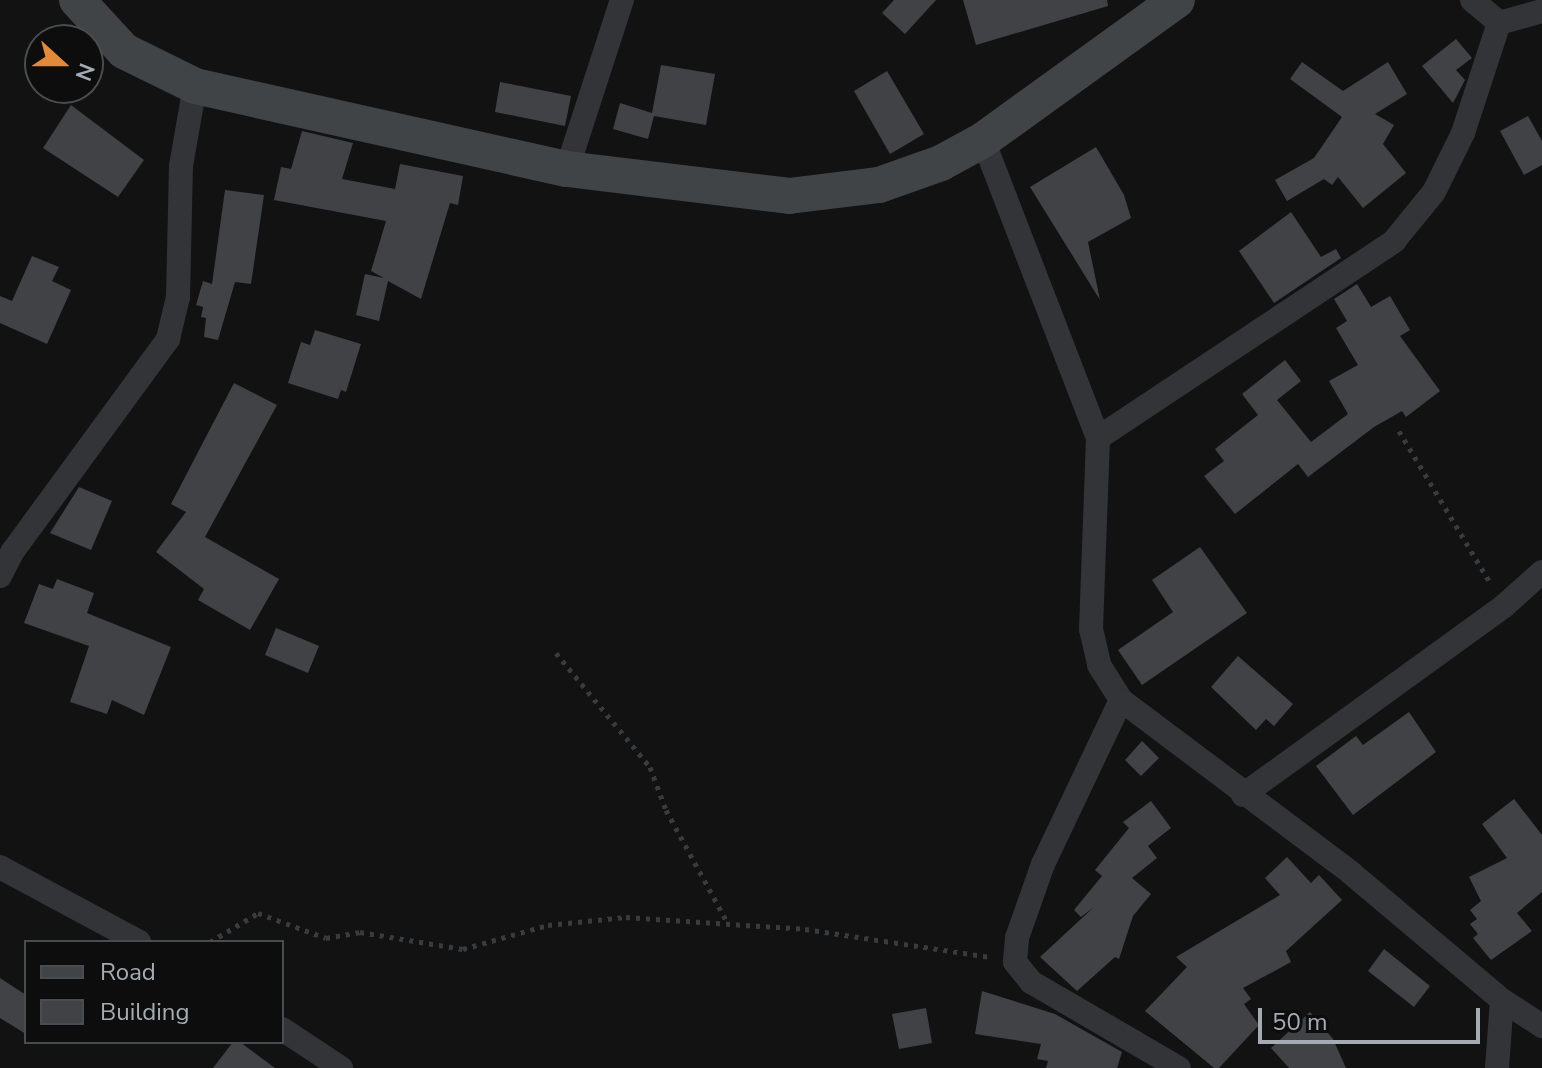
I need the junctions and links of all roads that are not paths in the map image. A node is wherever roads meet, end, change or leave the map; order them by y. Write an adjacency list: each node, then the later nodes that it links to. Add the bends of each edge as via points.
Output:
1 (77, 0): 7 (street, via 124,51)
2 (622, 0): 9 (street)
3 (1472, 0): 6 (street)
4 (1156, 7): 8 (street)
5 (1542, 11): 6 (street)
6 (1499, 23): 10 (street, via 1463,133 1434,192 1394,241)
7 (195, 86): 9 (street); 12 (street, via 181,166 178,297 168,339)
8 (983, 140): 9 (street, via 941,163 879,185 825,195 789,196); 10 (street)
9 (567, 169)
10 (1098, 438): 13 (street, via 1091,629 1099,665)
11 (1542, 572): 14 (street, via 1504,606)
12 (0, 576)
13 (1121, 700): 14 (street); 21 (street, via 1043,864 1017,938 1015,962 1031,982)
14 (1243, 795): 17 (street, via 1351,873)
15 (0, 867): 16 (street)
16 (135, 940)
17 (1502, 1000): 18 (street); 22 (street)
18 (1542, 1026)
19 (284, 1030): 20 (street)
20 (341, 1068)
21 (1179, 1068)
22 (1497, 1068)

